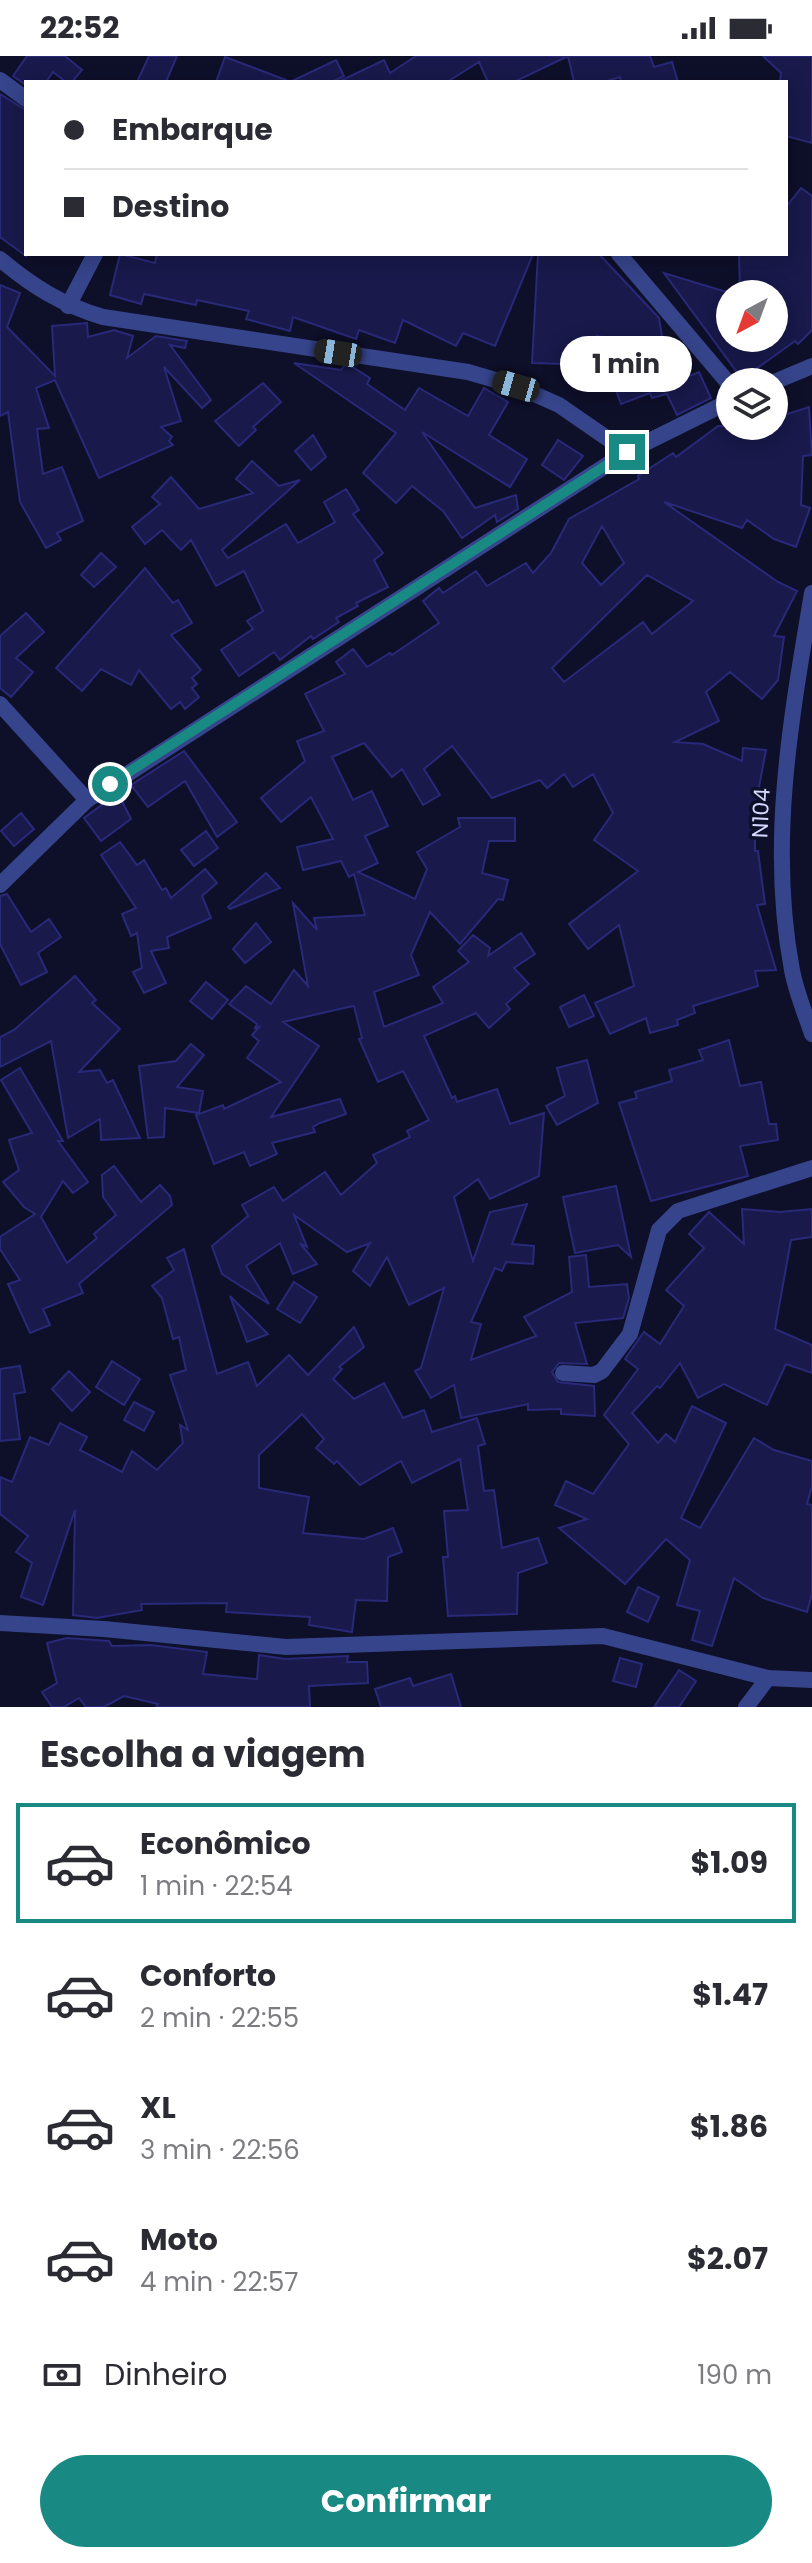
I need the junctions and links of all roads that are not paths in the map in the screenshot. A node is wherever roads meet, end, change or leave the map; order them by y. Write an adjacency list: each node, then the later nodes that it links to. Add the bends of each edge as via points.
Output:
1 (0, 80): 2 (street)
2 (24, 98)
3 (94, 256): 6 (street)
4 (621, 256): 8 (street)
5 (0, 259): 6 (street)
6 (68, 306): 11 (street, via 103,317 468,372 559,405)
7 (812, 366): 9 (street)
8 (716, 368)
9 (788, 376)
10 (716, 408): 11 (street)
11 (627, 452): 14 (street)
12 (812, 593): 16 (street, N104 / N104, via 787,738 780,859 792,971)
13 (0, 704): 14 (street)
14 (87, 800): 15 (street)
15 (0, 885)
16 (812, 1034)
17 (812, 1168): 18 (street, via 678,1211 659,1230 630,1334 602,1371)
18 (563, 1373)
19 (0, 1623): 20 (street, via 286,1647 603,1636)
20 (768, 1678): 21 (street); 22 (street)
21 (812, 1680)
22 (746, 1707)

